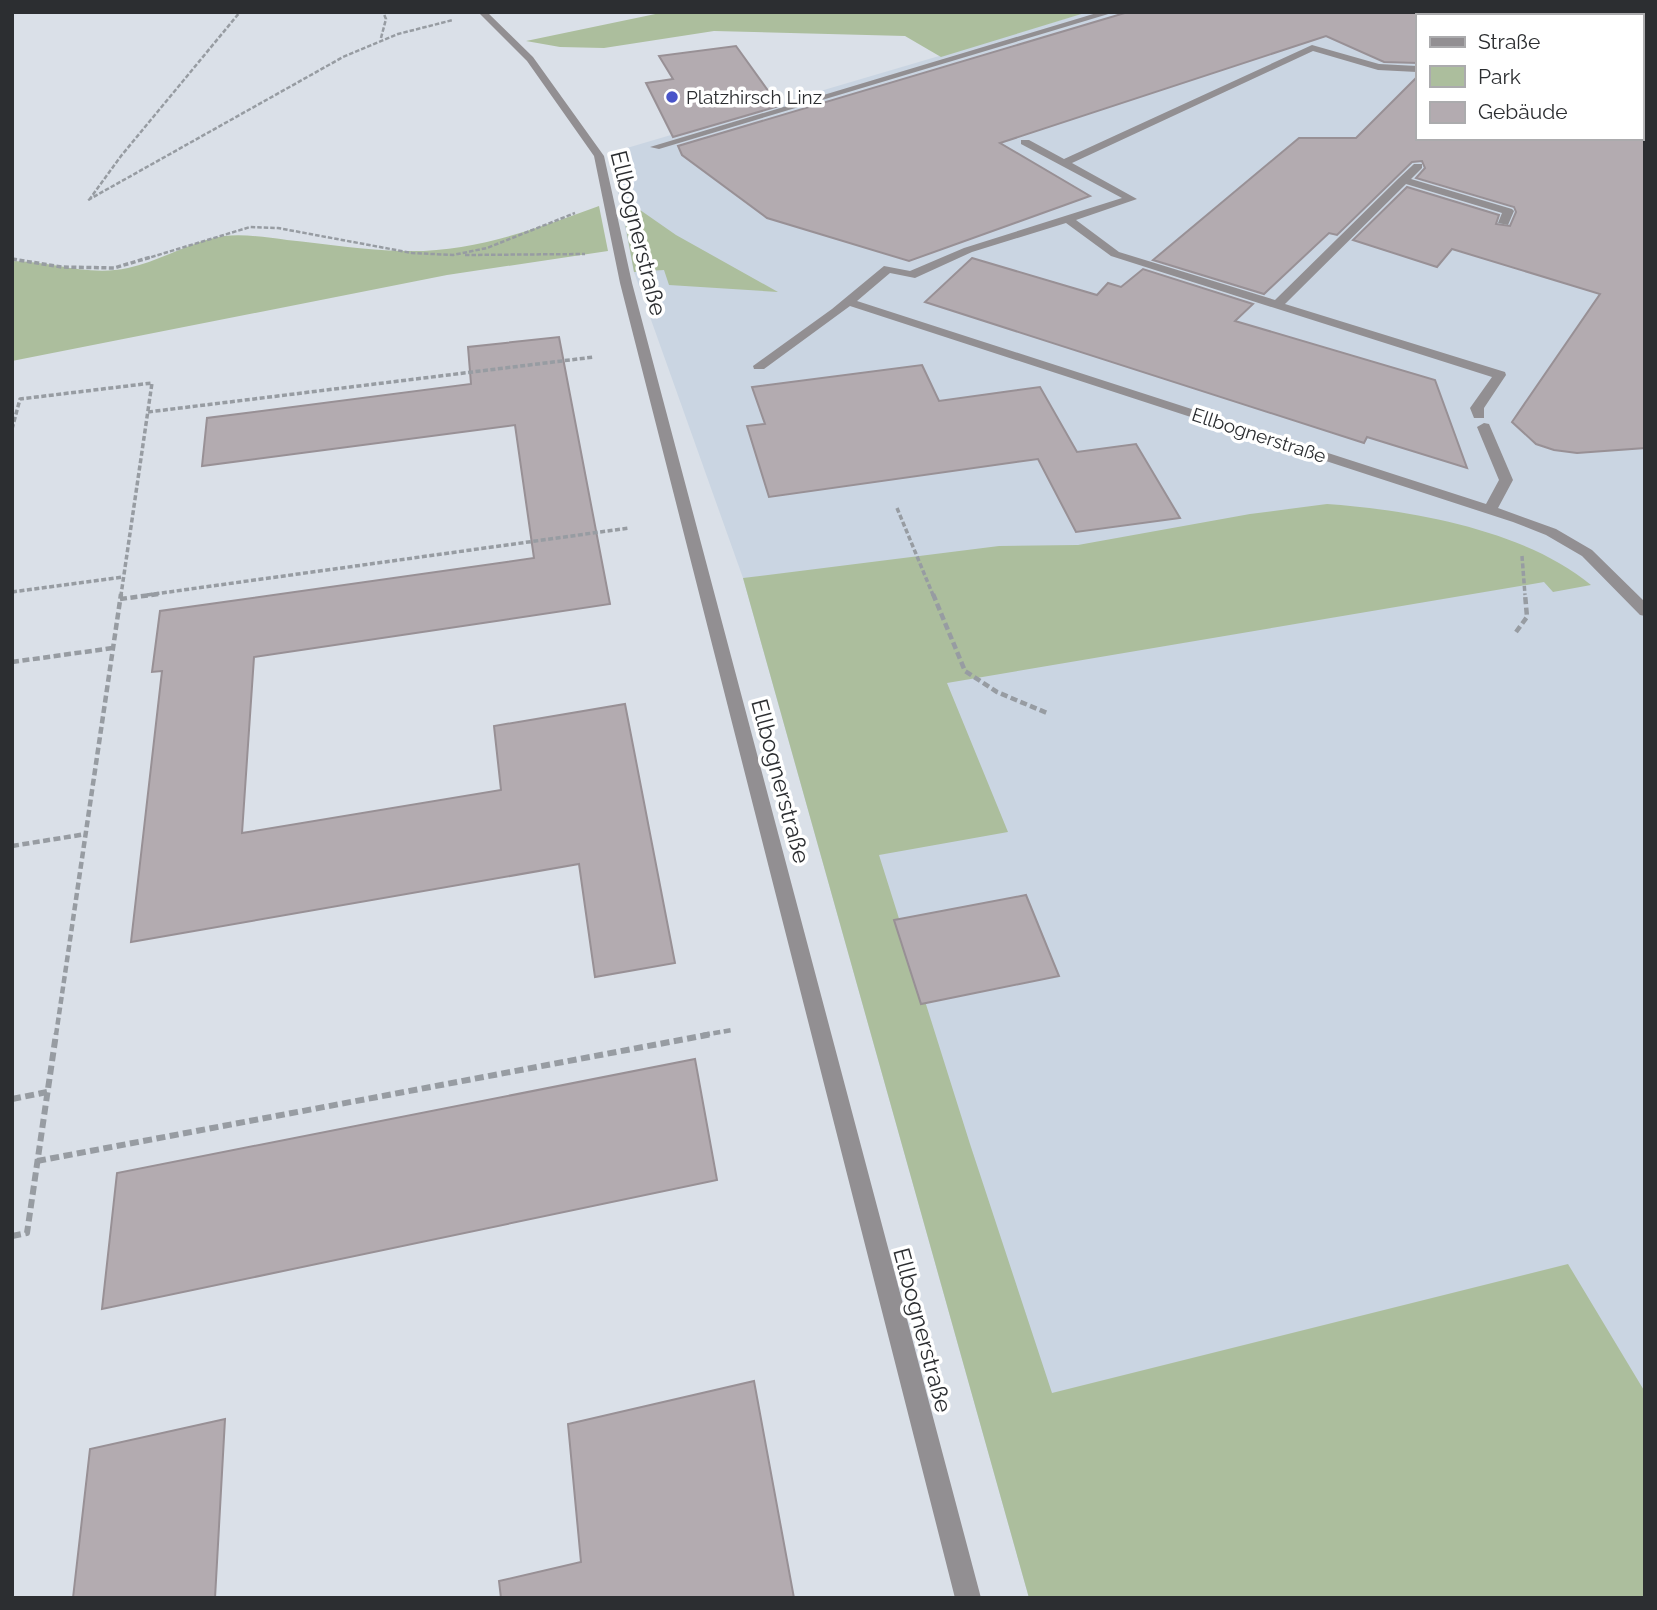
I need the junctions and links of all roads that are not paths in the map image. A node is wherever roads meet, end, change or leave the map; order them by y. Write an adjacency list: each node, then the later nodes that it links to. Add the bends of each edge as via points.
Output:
1 (1111, 12): 5 (street)
2 (483, 13): 16 (street, Ellbognerstraße, via 530,58 599,156 620,254)
3 (1416, 69): 6 (street, via 1378,67 1311,48)
4 (1026, 142): 6 (street)
5 (655, 147)
6 (1063, 163): 9 (street, via 1131,200)
7 (1418, 166): 8 (street)
8 (1403, 180): 10 (street, via 1508,211); 12 (street)
9 (1068, 219): 11 (street, via 968,250 911,275 888,269); 12 (street, via 1115,254)
10 (1504, 223)
11 (849, 302): 13 (street); 14 (street, Ellbognerstraße)
12 (1277, 305): 14 (street, via 1500,374 1477,408 1506,480)
13 (759, 366)
14 (1490, 510): 15 (street, Ellbognerstraße, via 1551,532 1587,553)
15 (1645, 611)
16 (968, 1598)

